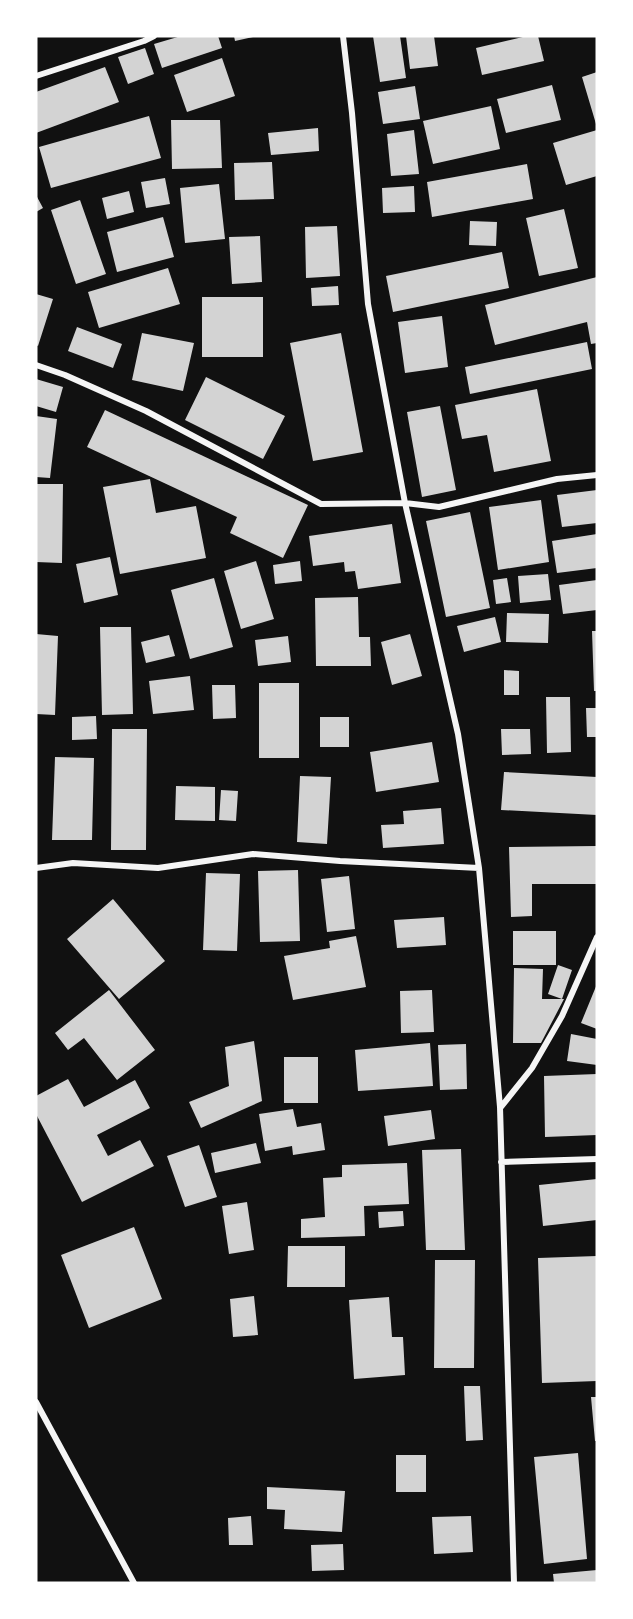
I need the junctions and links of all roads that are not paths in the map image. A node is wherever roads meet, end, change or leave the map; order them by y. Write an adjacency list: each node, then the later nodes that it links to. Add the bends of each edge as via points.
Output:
1 (154, 36): 3 (street)
2 (343, 36): 6 (street, via 368,304)
3 (36, 76)
4 (36, 365): 6 (street, via 146,411 321,504)
5 (597, 475): 6 (street, via 556,479 439,507)
6 (405, 503): 8 (street, via 458,734)
7 (36, 868): 8 (street, via 73,863 158,868 253,855)
8 (479, 868): 10 (street)
9 (597, 937): 10 (street, via 562,1016 532,1068)
10 (500, 1107): 12 (street)
11 (597, 1159): 12 (street)
12 (501, 1162): 15 (street)
13 (36, 1402): 14 (street)
14 (134, 1583)
15 (514, 1583)

